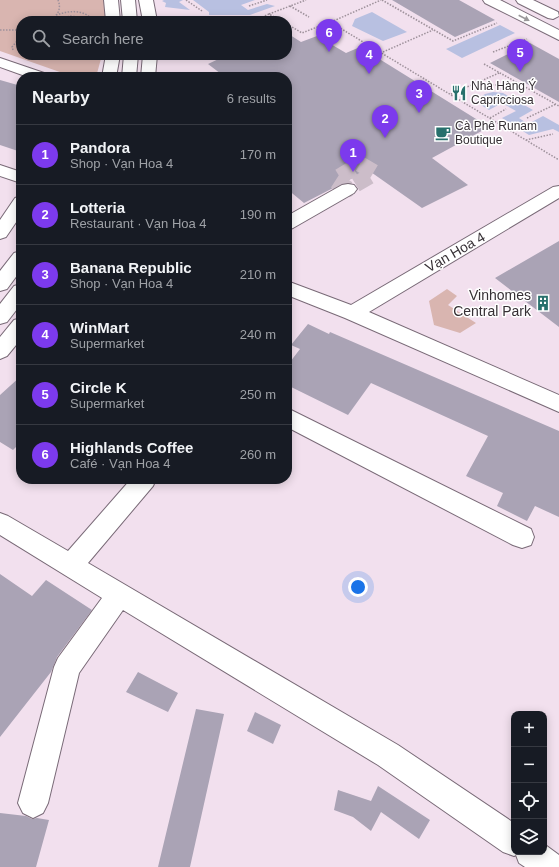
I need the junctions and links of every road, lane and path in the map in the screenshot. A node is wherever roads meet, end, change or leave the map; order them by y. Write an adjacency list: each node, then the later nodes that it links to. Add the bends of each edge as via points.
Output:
1 (58, 0): 17 (path, via 60,7)
2 (110, 0): 19 (street)
3 (128, 0): 20 (street)
4 (146, 0): 21 (street)
5 (186, 0): 15 (path)
6 (267, 0): 12 (path)
7 (306, 0): 13 (path)
8 (382, 0): 26 (path); 30 (path)
9 (490, 0): 32 (street, one-way to 32)
10 (523, 0): 25 (street)
11 (551, 0): 14 (street)
12 (249, 6)
13 (290, 6): 16 (path); 24 (path)
14 (559, 9)
15 (202, 11)
16 (269, 14): 22 (path); 23 (path)
17 (56, 15): 18 (path, via 81,12)
18 (90, 16)
19 (112, 16)
20 (130, 16)
21 (149, 16)
22 (265, 16)
23 (272, 16)
24 (309, 17)
25 (559, 19)
26 (330, 22): 28 (path, via 302,33); 36 (path)
27 (499, 22): 30 (path, via 452,42)
28 (292, 27)
29 (0, 30): 31 (path)
30 (433, 30): 36 (path)
31 (16, 31)
32 (559, 36)
33 (532, 39): 37 (path, via 525,38)
34 (16, 42): 35 (path, via 12,47)
35 (15, 51)
36 (382, 52): 50 (path)
37 (493, 52)
38 (112, 60): 44 (street)
39 (131, 60): 45 (street)
40 (150, 60): 46 (street)
41 (0, 62): 43 (street)
42 (484, 64): 47 (path)
43 (28, 72)
44 (110, 72)
45 (129, 72)
46 (148, 72)
47 (500, 72): 48 (path); 51 (path)
48 (472, 84): 49 (path); 50 (path)
49 (504, 85)
50 (451, 94): 54 (path)
51 (556, 104): 52 (path); 55 (path)
52 (559, 106)
53 (506, 109): 54 (path)
54 (490, 118): 57 (path)
55 (527, 118)
56 (553, 134): 57 (path)
57 (526, 140): 58 (path)
58 (559, 160)
59 (0, 170): 60 (street)
60 (16, 176)
61 (348, 189): 64 (street)
62 (559, 191): 70 (street, Vạn Hoa 4)
63 (16, 209): 65 (street)
64 (292, 221)
65 (0, 233)
66 (16, 263): 67 (street)
67 (0, 284)
68 (292, 290): 70 (street)
69 (16, 297): 71 (street)
70 (352, 313): 74 (street)
71 (0, 317)
72 (16, 332): 73 (street)
73 (0, 351)
74 (559, 404)
75 (292, 420): 78 (street)
76 (141, 484): 79 (street)
77 (0, 523): 79 (street)
78 (522, 537)
79 (71, 565): 80 (street)
80 (120, 594): 81 (street, via 67,667); 82 (street, via 388,755)
81 (33, 803)
82 (511, 839)
83 (534, 855): 84 (street)
84 (549, 867)

